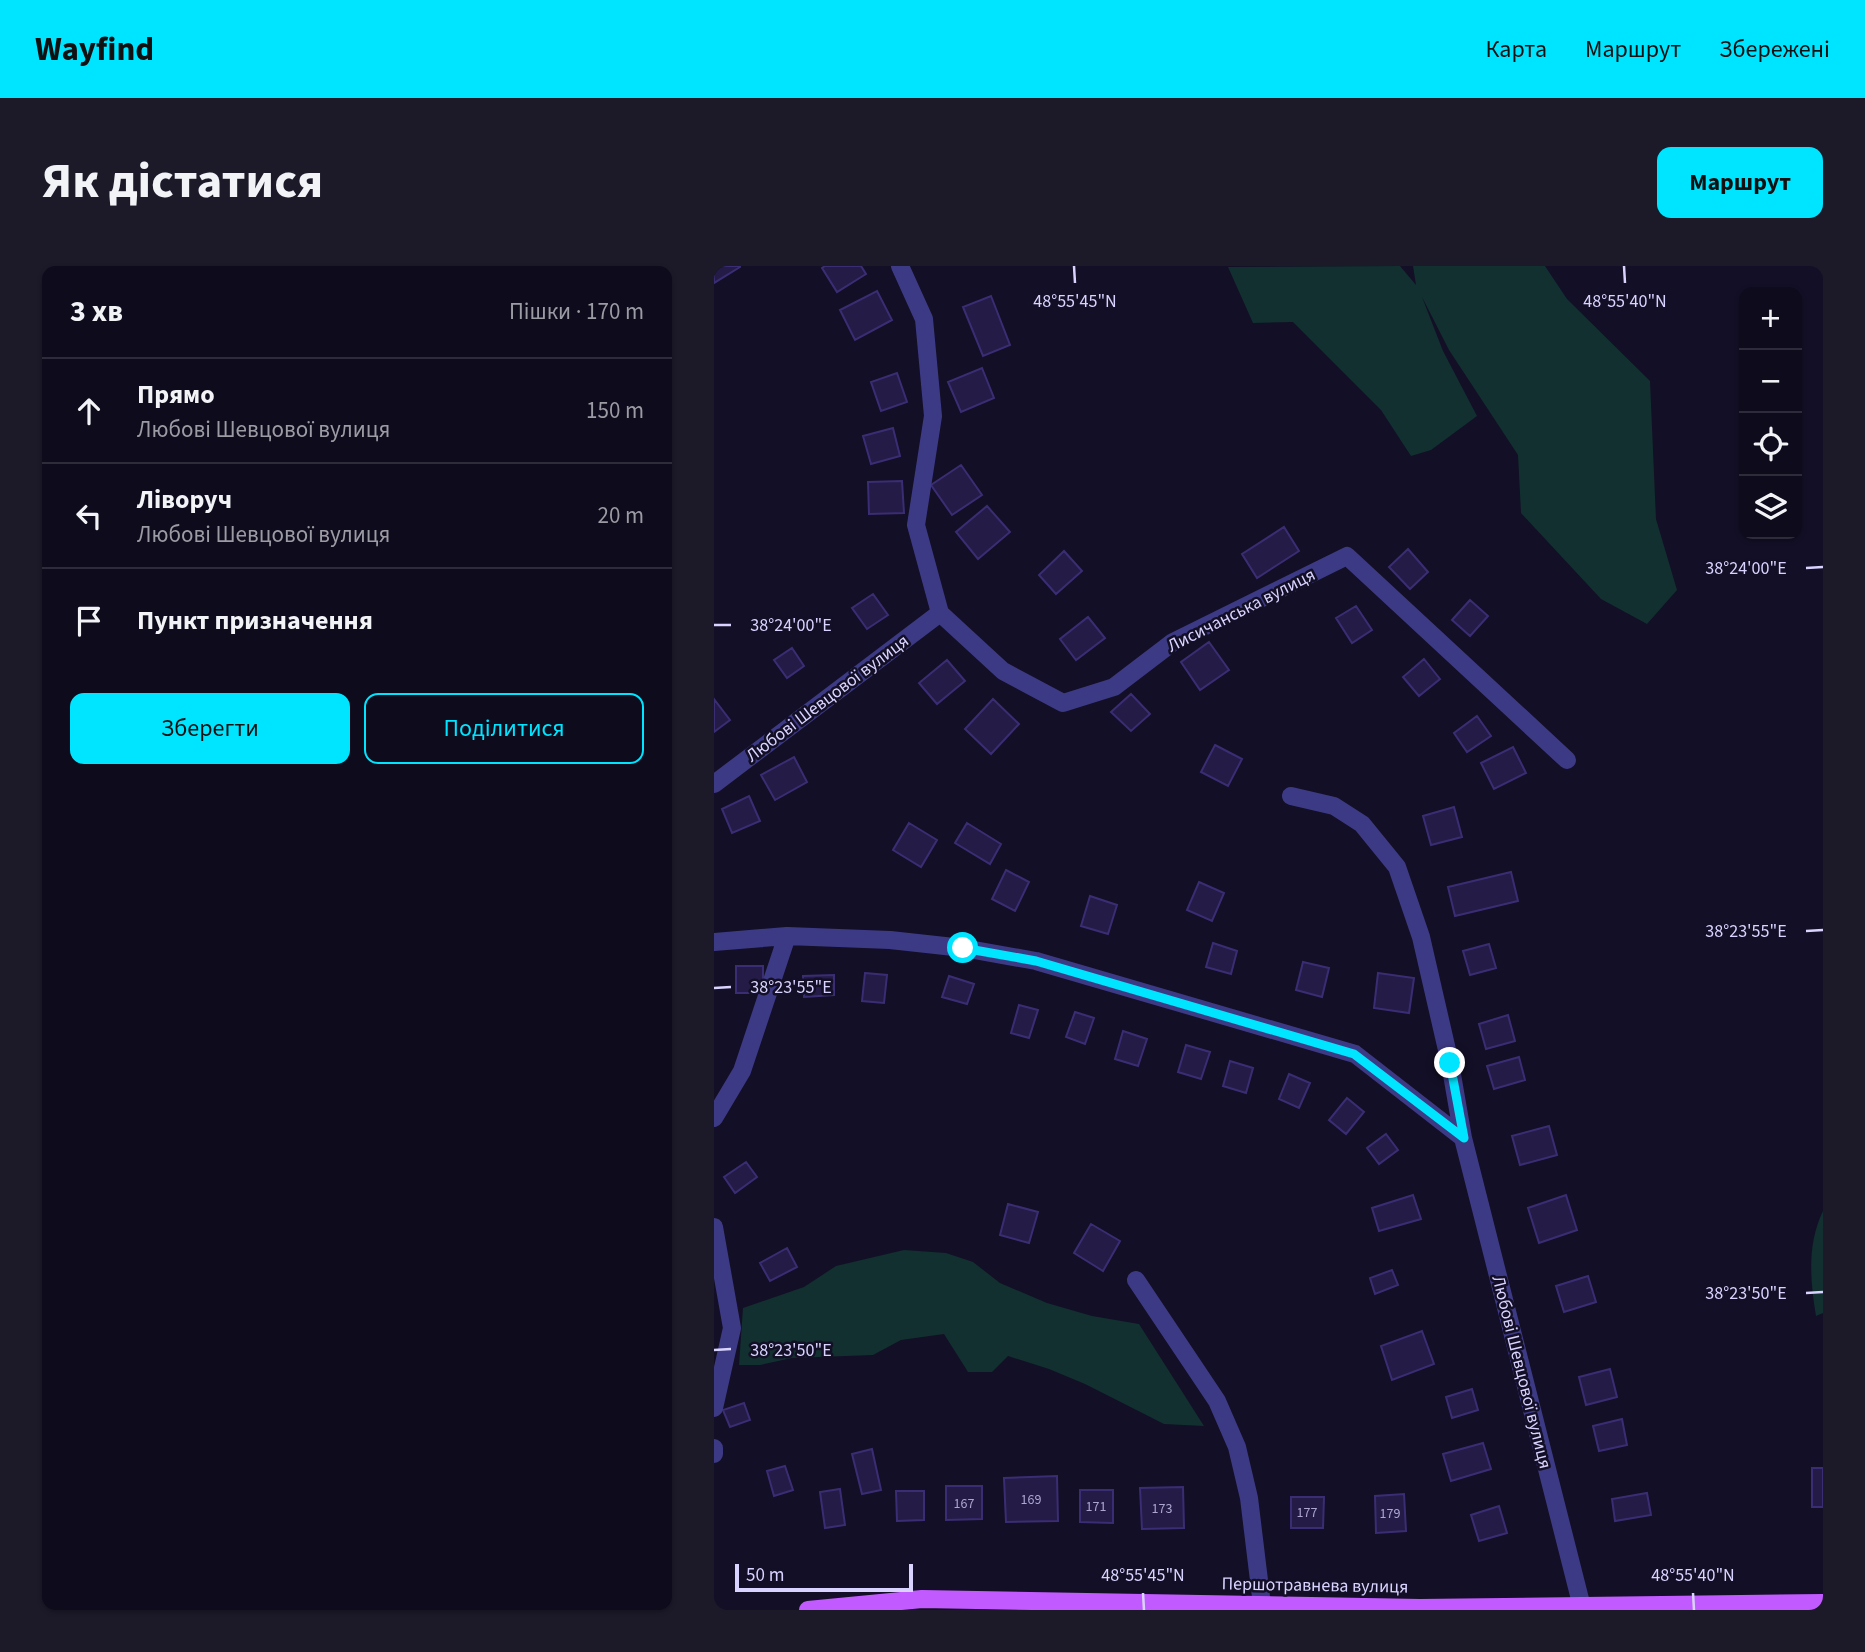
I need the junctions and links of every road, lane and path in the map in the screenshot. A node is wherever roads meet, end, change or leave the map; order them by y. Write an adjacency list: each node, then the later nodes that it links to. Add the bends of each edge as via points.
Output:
1 (900, 266): 2 (street, via 924,319 933,416 916,525)
2 (940, 613): 3 (street, Лисичанська вулиця, via 1003,671 1063,703 1114,687 1173,642 1347,556); 4 (street, Любові Шевцової вулиця)
3 (1567, 760)
4 (714, 784)
5 (1291, 796): 9 (street, Любові Шевцової вулиця, via 1334,806 1362,824 1397,867 1421,937)
6 (787, 936): 7 (street); 8 (street, via 743,1072); 9 (street, via 914,943 1036,961 1354,1054)
7 (714, 943)
8 (714, 1118)
9 (1464, 1138): 17 (street, Любові Шевцової вулиця)
10 (714, 1227): 12 (street, via 732,1328)
11 (1136, 1280): 15 (street, via 1217,1401 1237,1447 1250,1498)
12 (714, 1408)
13 (714, 1448): 14 (street)
14 (714, 1454)
15 (1262, 1605): 19 (main road, Першотравнева вулиця); 20 (main road, Першотравнева вулиця, via 922,1599)
16 (1815, 1605): 18 (main road, Першотравнева вулиця)
17 (1581, 1607): 18 (main road, Першотравнева вулиця); 19 (main road, Першотравнева вулиця)
18 (1617, 1608)
19 (1420, 1609)
20 (808, 1610)

